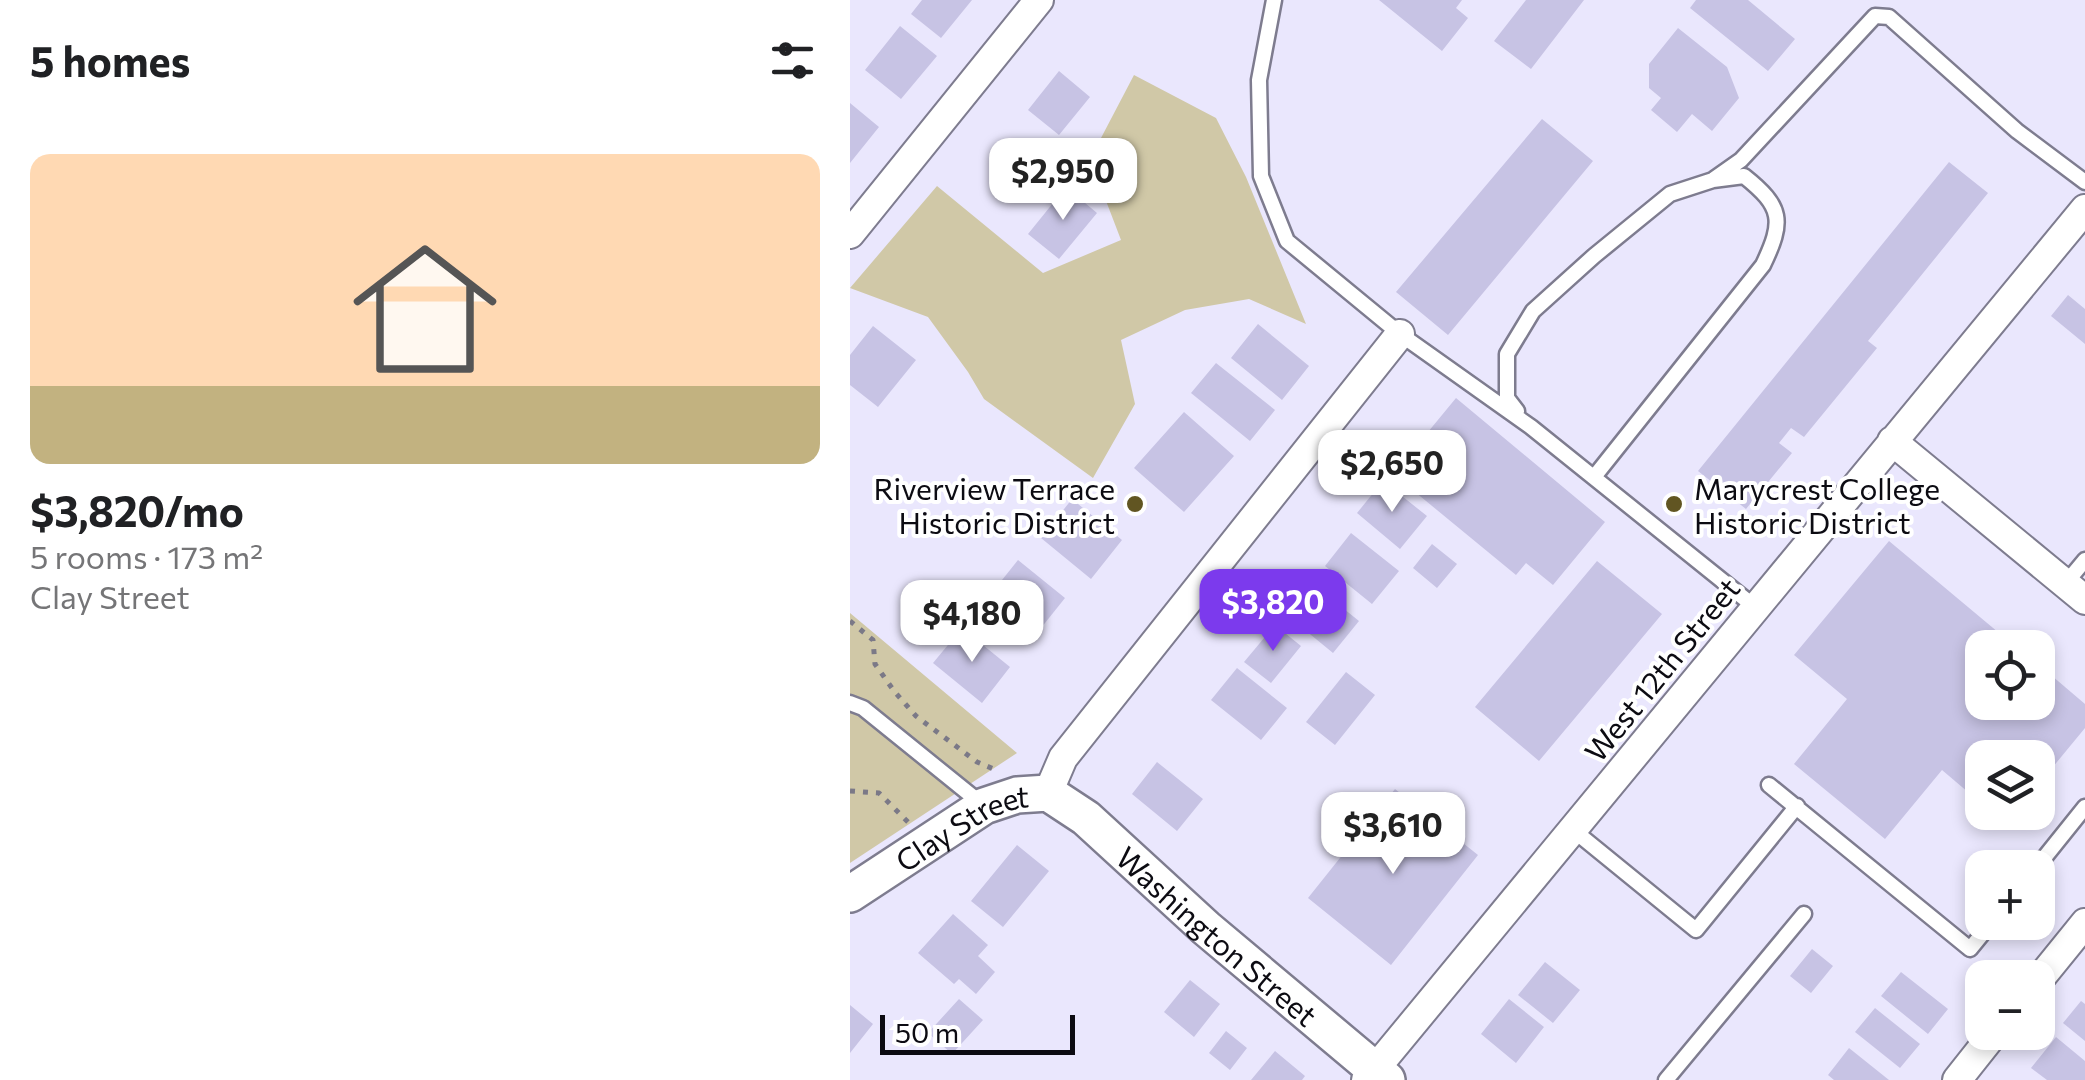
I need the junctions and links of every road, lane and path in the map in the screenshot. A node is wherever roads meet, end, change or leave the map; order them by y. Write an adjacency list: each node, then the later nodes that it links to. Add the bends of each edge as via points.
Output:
1 (1039, 0): 6 (street)
2 (1274, 0): 7 (lane, via 1259,80 1261,176 1288,241)
3 (1714, 180): 4 (lane, via 1741,160 1874,16 1888,17); 8 (lane, via 1670,194 1534,311 1507,354 1507,398); 10 (lane, via 1744,176 1760,189 1776,210 1776,238 1763,265)
4 (2085, 182)
5 (2085, 209): 9 (street, West 12th Street)
6 (850, 234)
7 (1400, 334): 8 (lane); 19 (street, Clay Street, via 1063,758)
8 (1532, 427): 10 (lane)
9 (1892, 441): 12 (street); 13 (street, West 12th Street)
10 (1594, 478): 13 (lane)
11 (2085, 560): 12 (lane)
12 (2075, 592)
13 (1755, 607): 24 (street, West 12th Street)
14 (850, 622): 16 (path, via 873,640 875,664 916,716)
15 (850, 703): 20 (lane)
16 (995, 770)
17 (1769, 784): 21 (lane)
18 (850, 791): 23 (path, via 879,794)
19 (1048, 793): 20 (street, Clay Street); 32 (street, Washington Street, via 1086,818)
20 (984, 806): 26 (street, Clay Street)
21 (1796, 806): 24 (lane, via 1696,930); 29 (lane, via 1970,950)
22 (2085, 807): 25 (lane)
23 (910, 824)
24 (1572, 829): 32 (street, West 12th Street)
25 (2050, 850)
26 (850, 894)
27 (1804, 914): 33 (lane)
28 (2085, 923): 30 (street)
29 (1978, 940)
30 (2055, 960)
31 (1981, 1050): 34 (street)
32 (1376, 1077)
33 (1666, 1080)
34 (1957, 1080)

